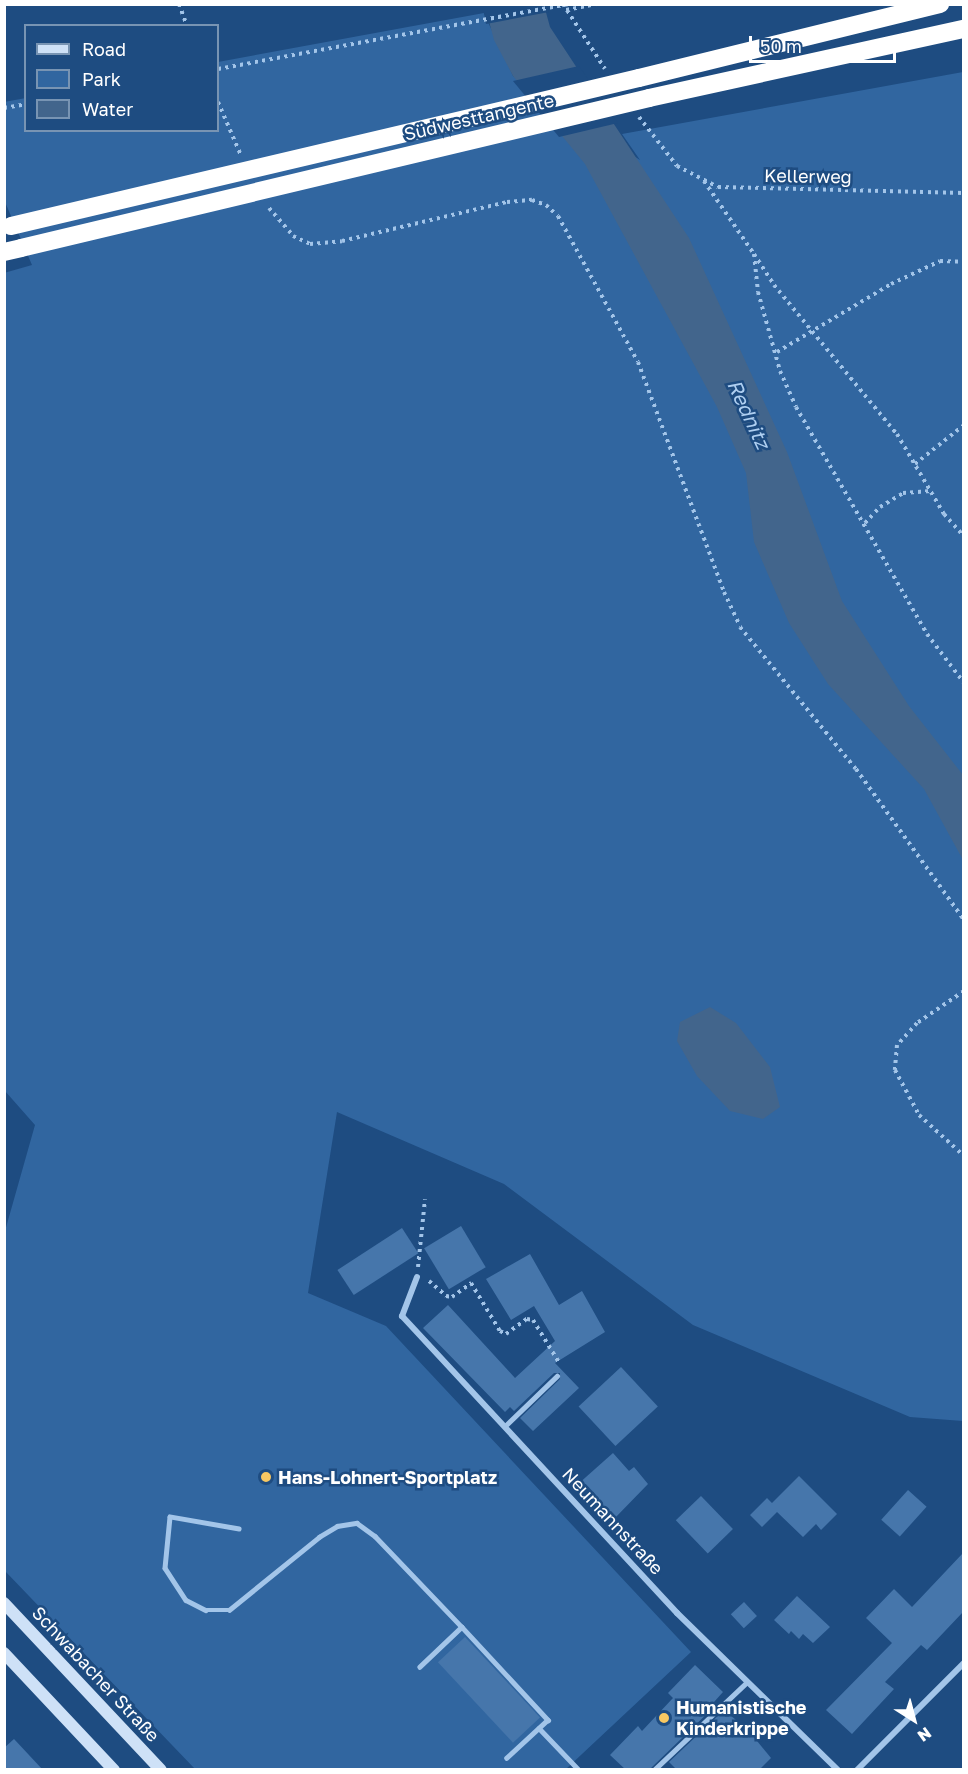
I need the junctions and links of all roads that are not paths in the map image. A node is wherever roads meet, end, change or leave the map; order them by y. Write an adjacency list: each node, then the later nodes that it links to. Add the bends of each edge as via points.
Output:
1 (940, 4): 3 (highway, Südwesttangente, bridge)
2 (963, 29): 4 (highway, Südwesttangente, bridge, via 649,98)
3 (8, 227)
4 (13, 250)
5 (417, 1277): 7 (street, Neumannstraße, via 402,1316)
6 (557, 1376): 7 (lane)
7 (505, 1426): 14 (street, Neumannstraße)
8 (239, 1529): 10 (lane, via 170,1517 165,1568 186,1600 206,1610 229,1610 319,1537 337,1526 357,1523 375,1536)
9 (4, 1603): 18 (main road, Schwabacher Straße)
10 (462, 1627): 13 (lane); 15 (lane, via 548,1720)
11 (4, 1653): 17 (main road)
12 (963, 1663): 22 (street)
13 (420, 1667)
14 (747, 1682): 20 (lane); 21 (street, Neumannstraße)
15 (539, 1728): 16 (lane); 19 (lane)
16 (507, 1758)
17 (114, 1770)
18 (161, 1770)
19 (579, 1770)
20 (654, 1770)
21 (838, 1770)
22 (857, 1770)

